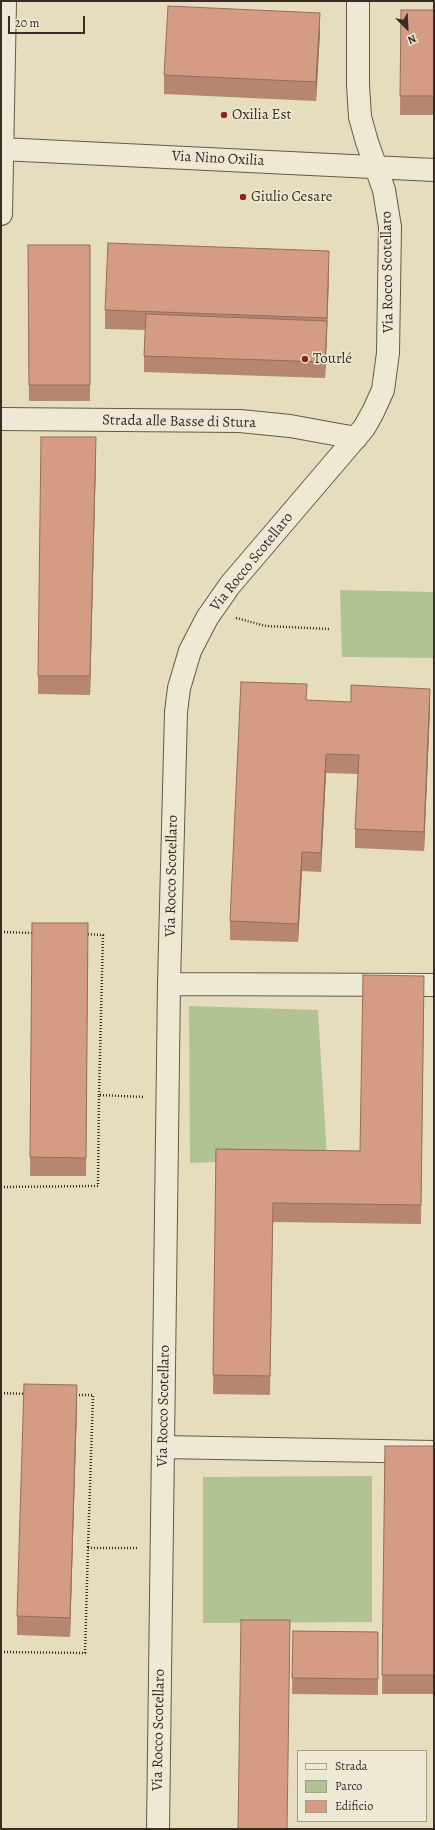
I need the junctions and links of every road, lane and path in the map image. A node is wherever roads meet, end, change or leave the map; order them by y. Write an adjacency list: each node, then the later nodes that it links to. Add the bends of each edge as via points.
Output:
1 (5, 1): 3 (street)
2 (358, 1): 4 (street, Via Rocco Scotellaro, via 360,111)
3 (1, 149): 4 (street, Via Nino Oxilia); 6 (street)
4 (376, 167): 5 (street, Via Nino Oxilia); 8 (street, Via Rocco Scotellaro, via 386,198 390,227 388,360 379,399)
5 (434, 170)
6 (1, 214)
7 (1, 419): 8 (street, Strada alle Basse di Stura, via 240,422 290,426)
8 (356, 438): 9 (street, Via Rocco Scotellaro)
9 (215, 605): 10 (path, via 230,616 246,622 272,626); 14 (street, Via Rocco Scotellaro, via 190,651 179,688 176,712)
10 (330, 628)
11 (1, 932): 12 (path)
12 (40, 933)
13 (79, 934): 16 (path, via 103,935)
14 (169, 984): 15 (street); 17 (street, Via Rocco Scotellaro)
15 (434, 984)
16 (99, 1095): 17 (path); 18 (path, via 98,1186)
17 (168, 1098): 22 (street, Via Rocco Scotellaro)
18 (1, 1187)
19 (1, 1393): 20 (path)
20 (32, 1394)
21 (70, 1395): 24 (path, via 93,1395)
22 (163, 1447): 23 (street); 25 (street, Via Rocco Scotellaro)
23 (434, 1452)
24 (88, 1548): 25 (path); 26 (path, via 85,1652)
25 (162, 1549): 27 (street, Via Rocco Scotellaro)
26 (1, 1652)
27 (158, 1829)

